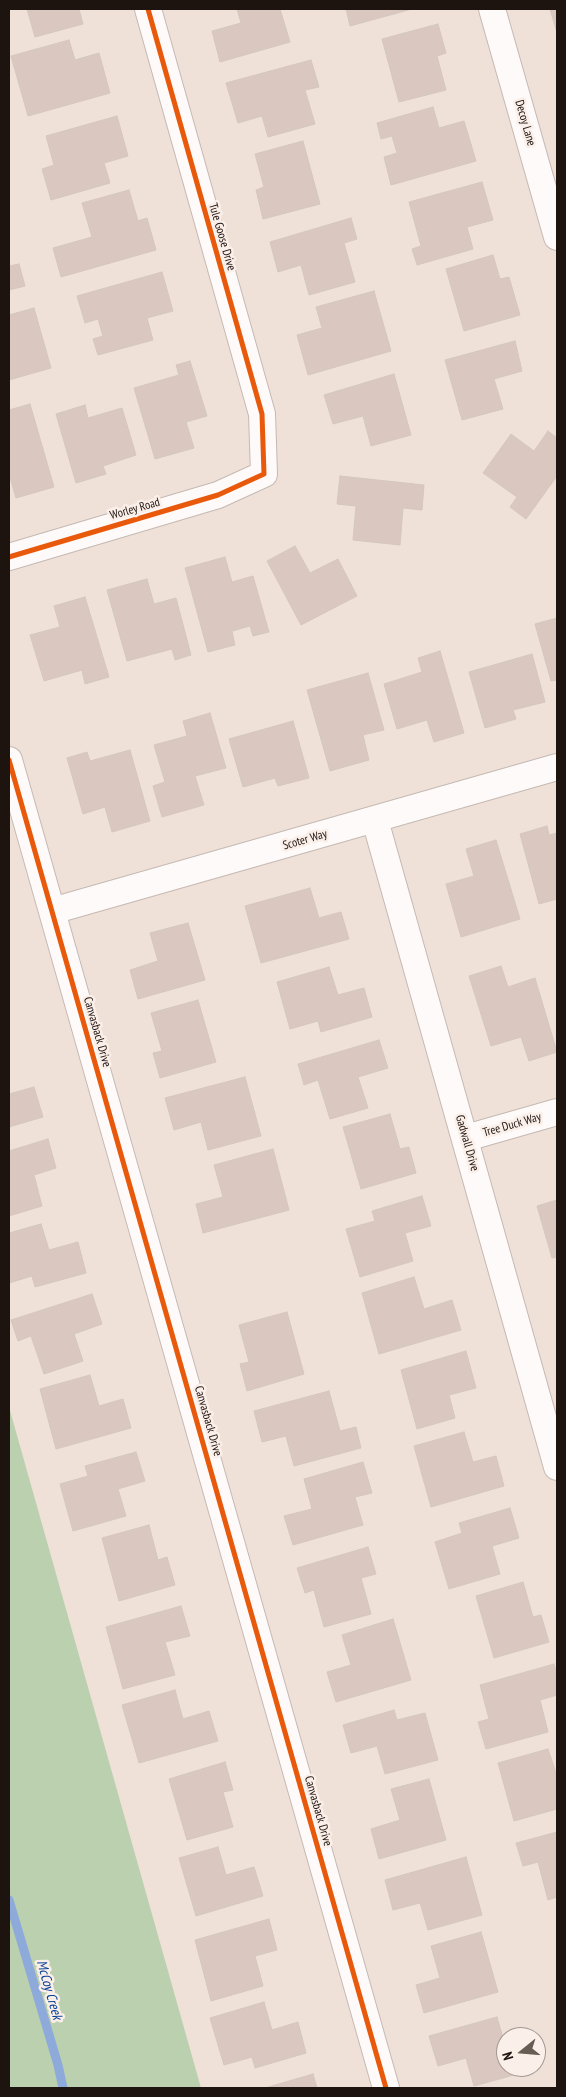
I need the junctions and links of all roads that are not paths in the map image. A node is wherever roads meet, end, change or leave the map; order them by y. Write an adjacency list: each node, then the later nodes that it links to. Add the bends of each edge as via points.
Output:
1 (148, 9): 4 (street, Tule Goose Drive, via 262,414)
2 (492, 9): 3 (street, Decoy Lane)
3 (557, 237)
4 (264, 474): 5 (street, Worley Road, via 218,495)
5 (9, 557)
6 (9, 760): 9 (street, Canvasback Drive)
7 (557, 767): 8 (street, Scoter Way)
8 (375, 820): 9 (street, Scoter Way); 11 (street, Gadwall Drive)
9 (52, 911): 13 (street, Canvasback Drive)
10 (557, 1112): 11 (street, Tree Duck Way)
11 (466, 1138): 12 (street, Gadwall Drive)
12 (556, 1460)
13 (386, 2088)

